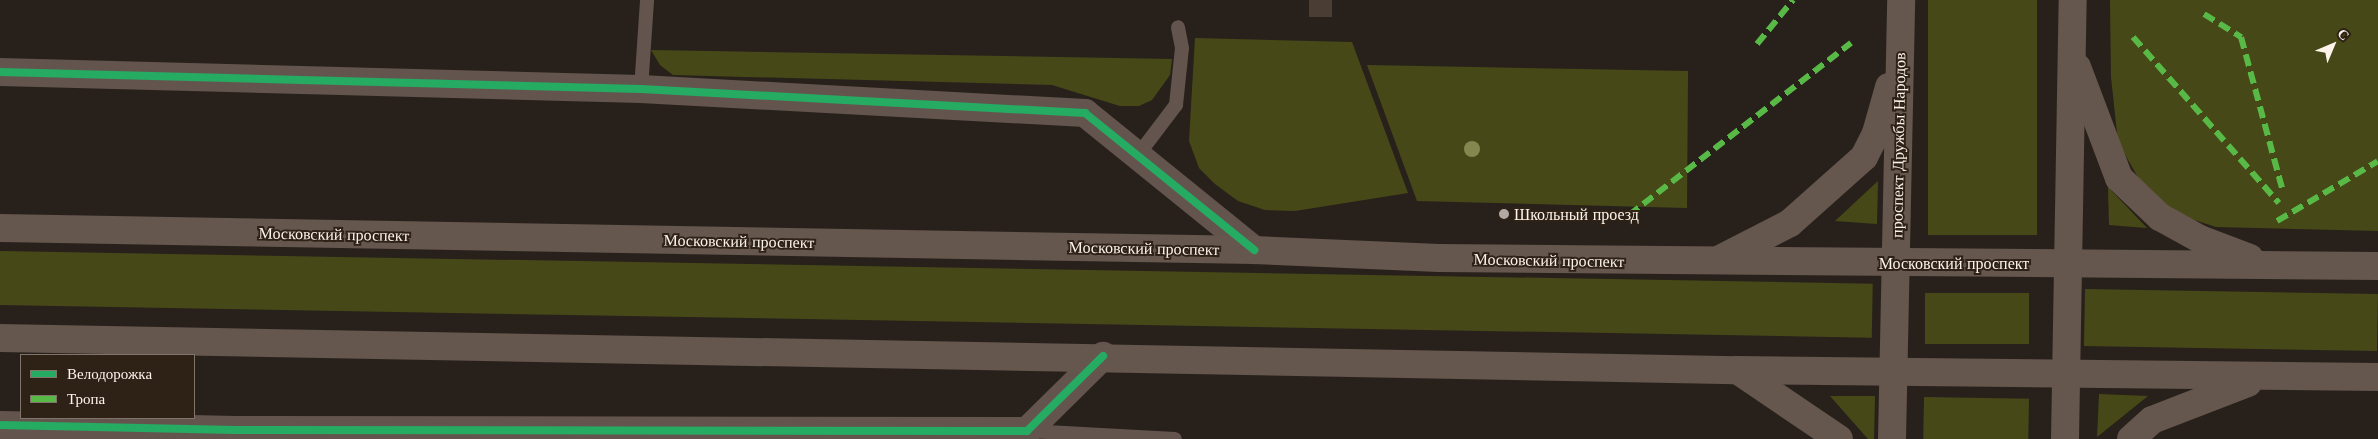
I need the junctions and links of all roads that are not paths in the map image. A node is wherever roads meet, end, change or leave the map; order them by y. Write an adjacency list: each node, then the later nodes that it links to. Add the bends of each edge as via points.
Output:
1 (647, 0): 8 (lane)
2 (1901, 0): 5 (main road, проспект Дружбы Народов)
3 (2073, 0): 6 (main road)
4 (1178, 28): 9 (lane, via 1182,48 1176,105)
5 (1900, 44): 12 (main road, via 1876,133 1864,157 1790,222); 13 (main road, проспект Дружбы Народов)
6 (2072, 52): 14 (main road); 15 (main road, via 2118,178 2160,217 2200,239)
7 (0, 72): 8 (street)
8 (641, 89): 9 (street, via 1084,113)
9 (1138, 155): 11 (street)
10 (0, 228): 11 (main road, Московский проспект)
11 (1254, 250): 12 (main road, Московский проспект, via 1439,258)
12 (1715, 262): 13 (main road, Московский проспект)
13 (1896, 262): 14 (main road, Московский проспект); 20 (main road, проспект Дружбы Народов)
14 (2068, 263): 15 (main road, Московский проспект); 21 (main road)
15 (2265, 264): 16 (main road, Московский проспект)
16 (2378, 266)
17 (0, 338): 18 (main road)
18 (1103, 356): 19 (main road); 25 (street)
19 (1737, 370): 20 (main road); 29 (main road)
20 (1894, 371): 21 (main road); 30 (main road, проспект Дружбы Народов)
21 (2066, 374): 22 (main road); 31 (main road)
22 (2268, 376): 23 (main road); 32 (main road, via 2152,420)
23 (2378, 377)
24 (0, 425): 26 (street)
25 (1027, 430): 27 (street); 28 (lane)
26 (236, 435): 27 (street)
27 (876, 435)
28 (1175, 439)
29 (1839, 439)
30 (1892, 439)
31 (2065, 439)
32 (2131, 439)

